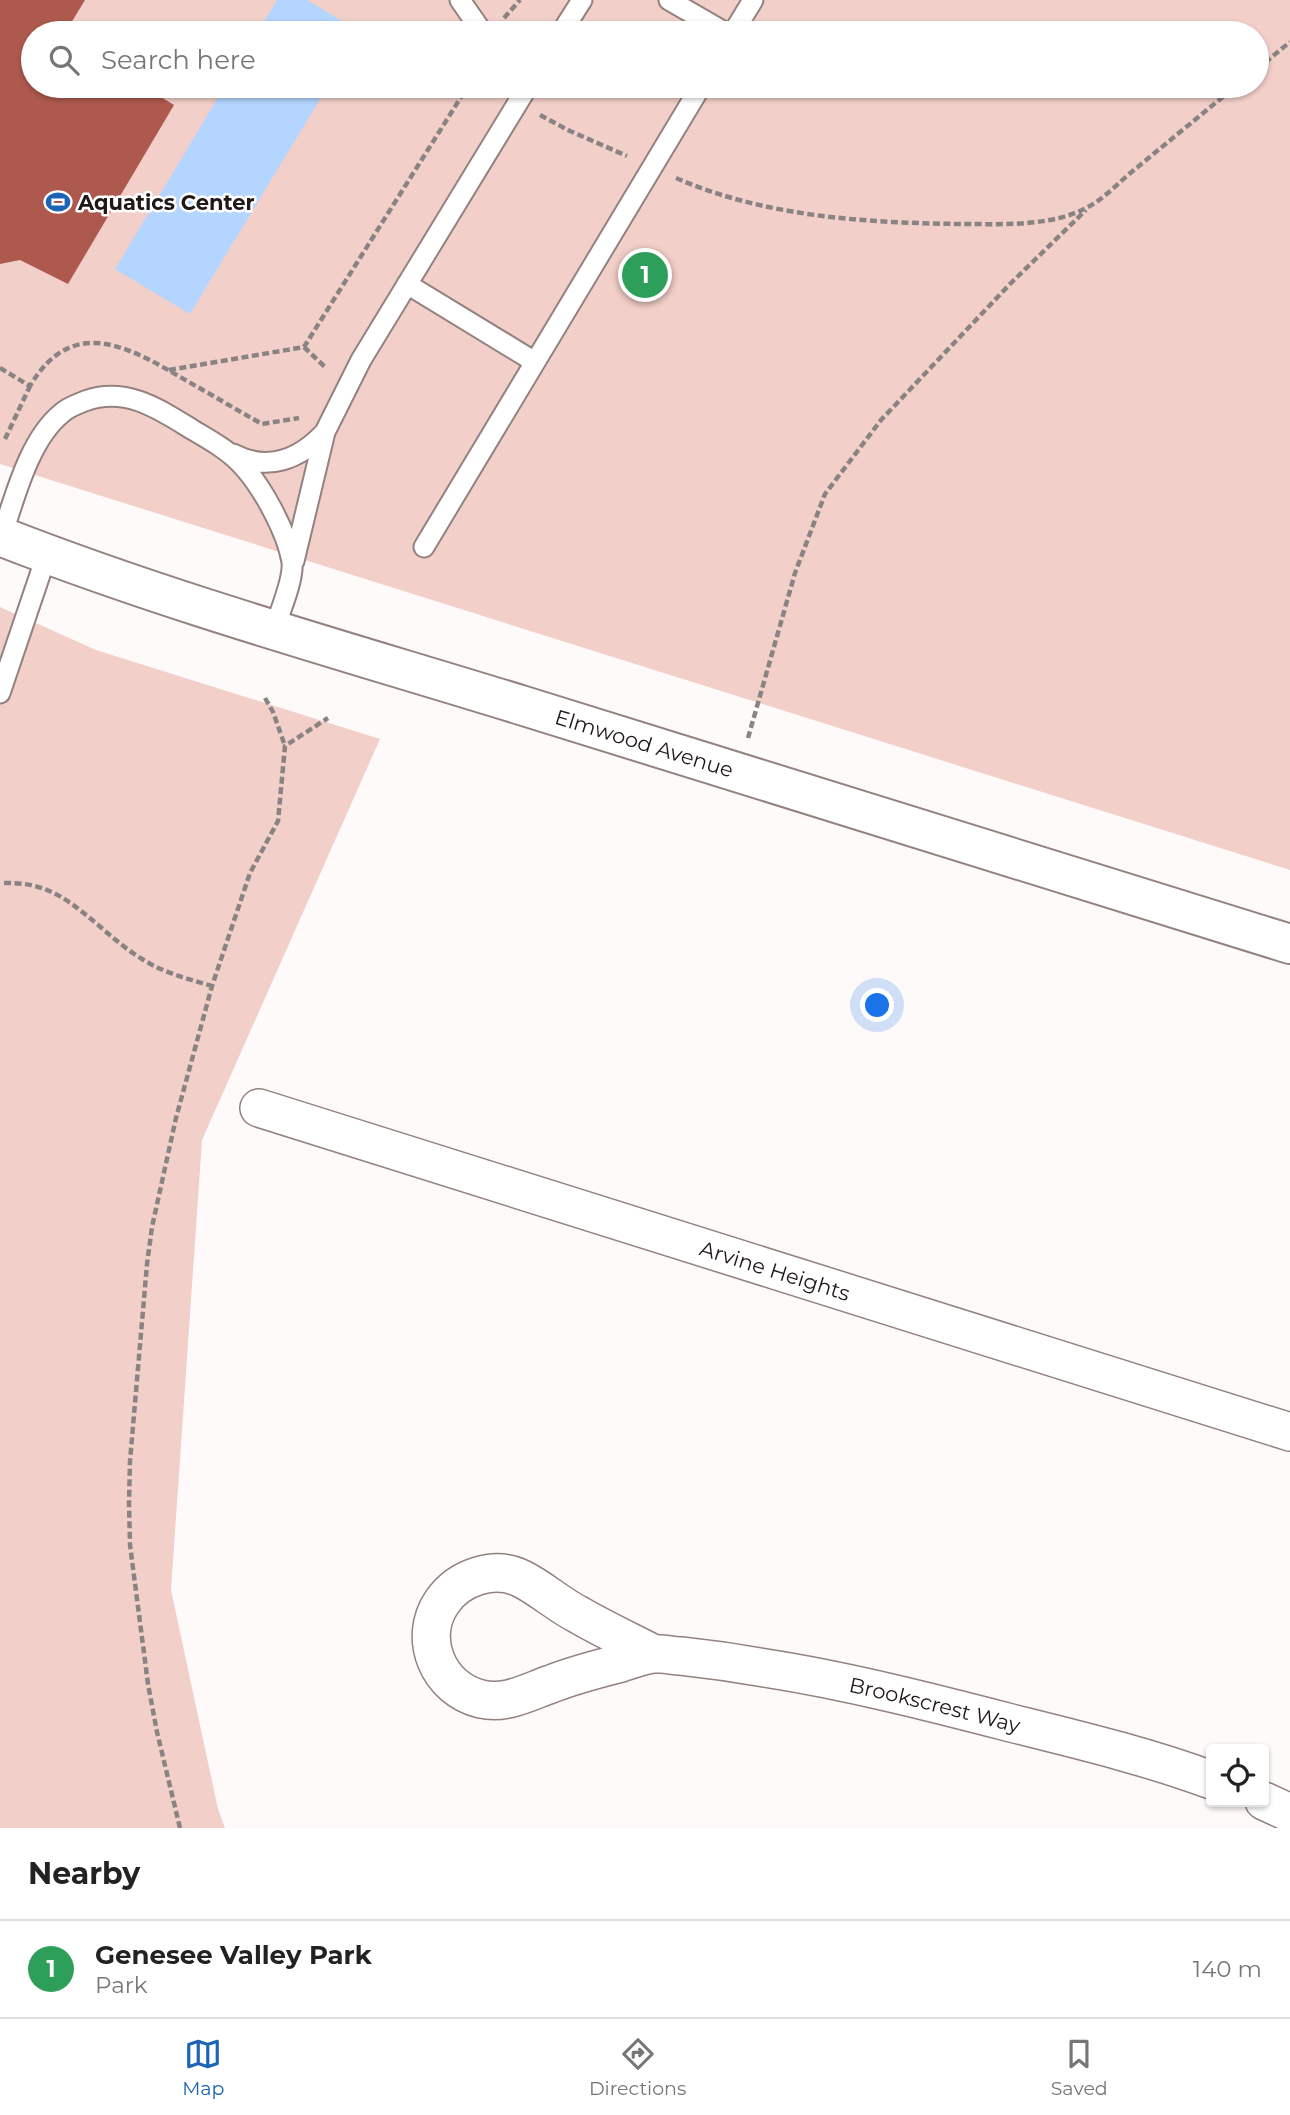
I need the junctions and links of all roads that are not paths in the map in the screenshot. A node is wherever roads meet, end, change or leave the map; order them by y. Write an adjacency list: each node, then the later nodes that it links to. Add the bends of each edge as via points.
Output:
1 (460, 0): 5 (lane)
2 (582, 0): 6 (lane)
3 (669, 0): 7 (lane)
4 (753, 0): 8 (lane)
5 (474, 21)
6 (569, 21)
7 (705, 21)
8 (740, 21)
9 (521, 98): 11 (lane)
10 (694, 98): 12 (lane)
11 (407, 284): 12 (lane); 13 (lane)
12 (535, 362): 16 (lane)
13 (325, 432): 14 (lane, via 303,452 277,463 249,460); 18 (lane)
14 (224, 449): 15 (lane, via 142,401 120,395 78,404 62,412 35,447); 18 (lane, via 256,484 288,545)
15 (0, 538): 17 (main road, Elmwood Avenue)
16 (424, 547)
17 (47, 554): 19 (main road, Elmwood Avenue); 20 (lane)
18 (293, 565): 19 (lane)
19 (274, 629): 21 (main road, Elmwood Avenue)
20 (0, 693)
21 (1290, 944)
22 (259, 1108): 23 (street, Arvine Heights)
23 (1290, 1432)
24 (654, 1654): 24 (street, Brookscrest Way, via 571,1611 522,1579 502,1574 482,1575 454,1588 440,1605 431,1634 434,1656 444,1676 471,1696 493,1701); 25 (street, Brookscrest Way, via 806,1674 896,1693 1124,1751)
25 (1206, 1778)
26 (1269, 1803): 27 (street)
27 (1290, 1813)

